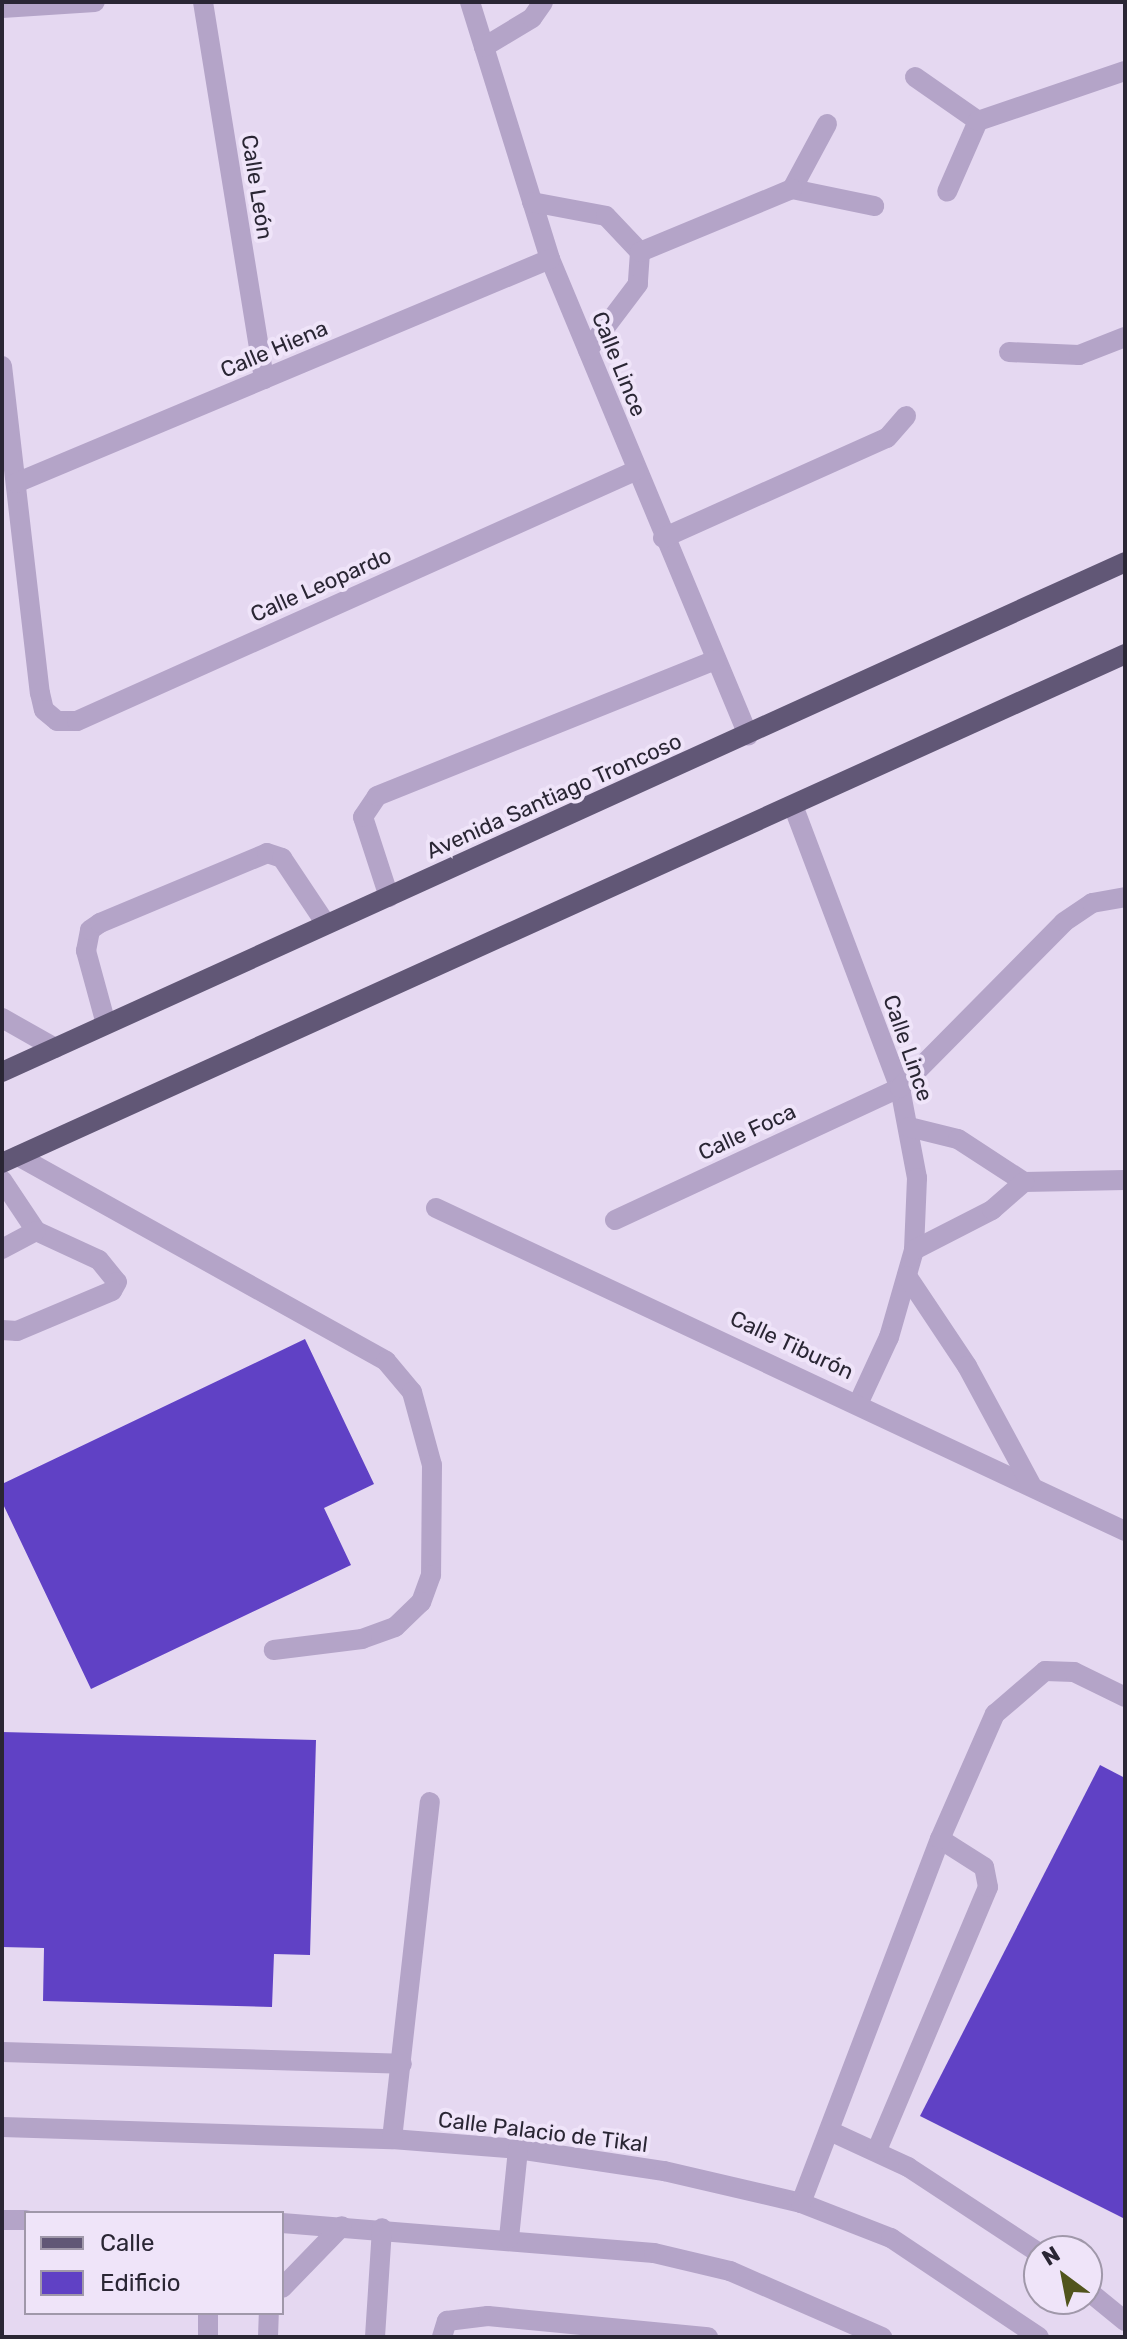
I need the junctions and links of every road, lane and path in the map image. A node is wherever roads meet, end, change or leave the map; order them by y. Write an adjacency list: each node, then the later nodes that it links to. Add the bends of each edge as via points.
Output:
1 (95, 2): 5 (street)
2 (203, 2): 21 (street, Calle León)
3 (470, 2): 6 (street, Calle Lince)
4 (543, 2): 6 (street, via 532,18)
5 (2, 8)
6 (484, 47): 13 (street, Calle Lince)
7 (1125, 71): 9 (street)
8 (915, 77): 9 (street)
9 (978, 121): 12 (street)
10 (827, 124): 11 (street)
11 (792, 189): 14 (street); 15 (street)
12 (947, 192)
13 (532, 202): 15 (street, via 606,216); 16 (street, Calle Lince)
14 (874, 206)
15 (640, 252): 18 (street, via 638,284)
16 (550, 259): 18 (street, Calle Lince); 21 (street, Calle Hiena)
17 (1125, 337): 19 (street, via 1079,355)
18 (588, 350): 23 (street, Calle Lince)
19 (1009, 352)
20 (2, 366): 24 (street)
21 (264, 379): 24 (street, Calle Hiena)
22 (906, 416): 25 (street, via 887,438)
23 (635, 471): 24 (street, Calle Leopardo, via 77,721 57,721 44,710); 25 (street, Calle Lince)
24 (16, 483)
25 (663, 538): 28 (street, Calle Lince)
26 (1125, 562): 29 (main road, Avenida Santiago Troncoso)
27 (1125, 654): 30 (main road)
28 (715, 660): 29 (street, Calle Lince); 31 (street, via 377,796 363,817)
29 (748, 735): 31 (main road, Avenida Santiago Troncoso)
30 (794, 808): 38 (street, Calle Lince); 40 (main road)
31 (389, 897): 33 (main road, Avenida Santiago Troncoso)
32 (1125, 897): 38 (street, via 1092,903 1064,922)
33 (326, 924): 35 (main road, Avenida Santiago Troncoso); 35 (street, via 282,858 267,853 100,923 90,930 86,951)
34 (2, 1018): 36 (street)
35 (106, 1024): 36 (main road, Avenida Santiago Troncoso)
36 (55, 1048): 37 (main road, Avenida Santiago Troncoso)
37 (2, 1072)
38 (900, 1088): 39 (street, Calle Lince); 45 (street, Calle Foca)
39 (909, 1127): 43 (street, via 958,1139); 48 (street, Calle Lince, via 917,1178)
40 (10, 1159): 54 (street, via 386,1361 412,1392 432,1465 431,1575 421,1602 395,1627 362,1639)
41 (2, 1180): 46 (street)
42 (1125, 1180): 43 (street)
43 (1024, 1182): 48 (street, via 992,1210)
44 (436, 1208): 51 (street, Calle Tiburón)
45 (615, 1220)
46 (36, 1231): 47 (street); 50 (street, via 99,1260 114,1275 117,1287 17,1331)
47 (2, 1249)
48 (914, 1250): 49 (street, Calle Lince)
49 (907, 1276): 51 (street, Calle Lince); 52 (street, via 967,1366)
50 (2, 1330)
51 (859, 1402): 52 (street, Calle Tiburón)
52 (1032, 1486): 53 (street, Calle Tiburón)
53 (1125, 1531)
54 (274, 1650)
55 (1125, 1697): 57 (street, via 1074,1672 1045,1671 1017,1688 995,1714)
56 (430, 1802): 59 (street)
57 (940, 1839): 61 (street); 64 (street, via 984,1867 988,1887)
58 (2, 2052): 59 (street)
59 (402, 2064): 62 (street)
60 (2, 2127): 62 (street, Calle Palacio de Tikal)
61 (832, 2132): 64 (street); 65 (street)
62 (392, 2139): 63 (street, Calle Palacio de Tikal)
63 (518, 2149): 65 (street, Calle Palacio de Tikal, via 664,2171); 71 (street)
64 (877, 2150): 72 (street)
65 (801, 2203): 84 (street, Calle Palacio de Tikal, via 891,2238 964,2281)
66 (2, 2220): 67 (street)
67 (24, 2220)
68 (284, 2223): 69 (street)
69 (342, 2226): 70 (street); 73 (street)
70 (382, 2228): 71 (street); 80 (street)
71 (509, 2238): 83 (street, via 654,2253 730,2271)
72 (1023, 2243)
73 (284, 2286)
74 (1103, 2303): 77 (street)
75 (208, 2315): 78 (street)
76 (269, 2315): 79 (street)
77 (1125, 2321)
78 (208, 2337)
79 (268, 2337)
80 (375, 2337)
81 (442, 2337): 82 (street, via 447,2321 488,2316 668,2328)
82 (708, 2337)
83 (882, 2337)
84 (1039, 2337)

